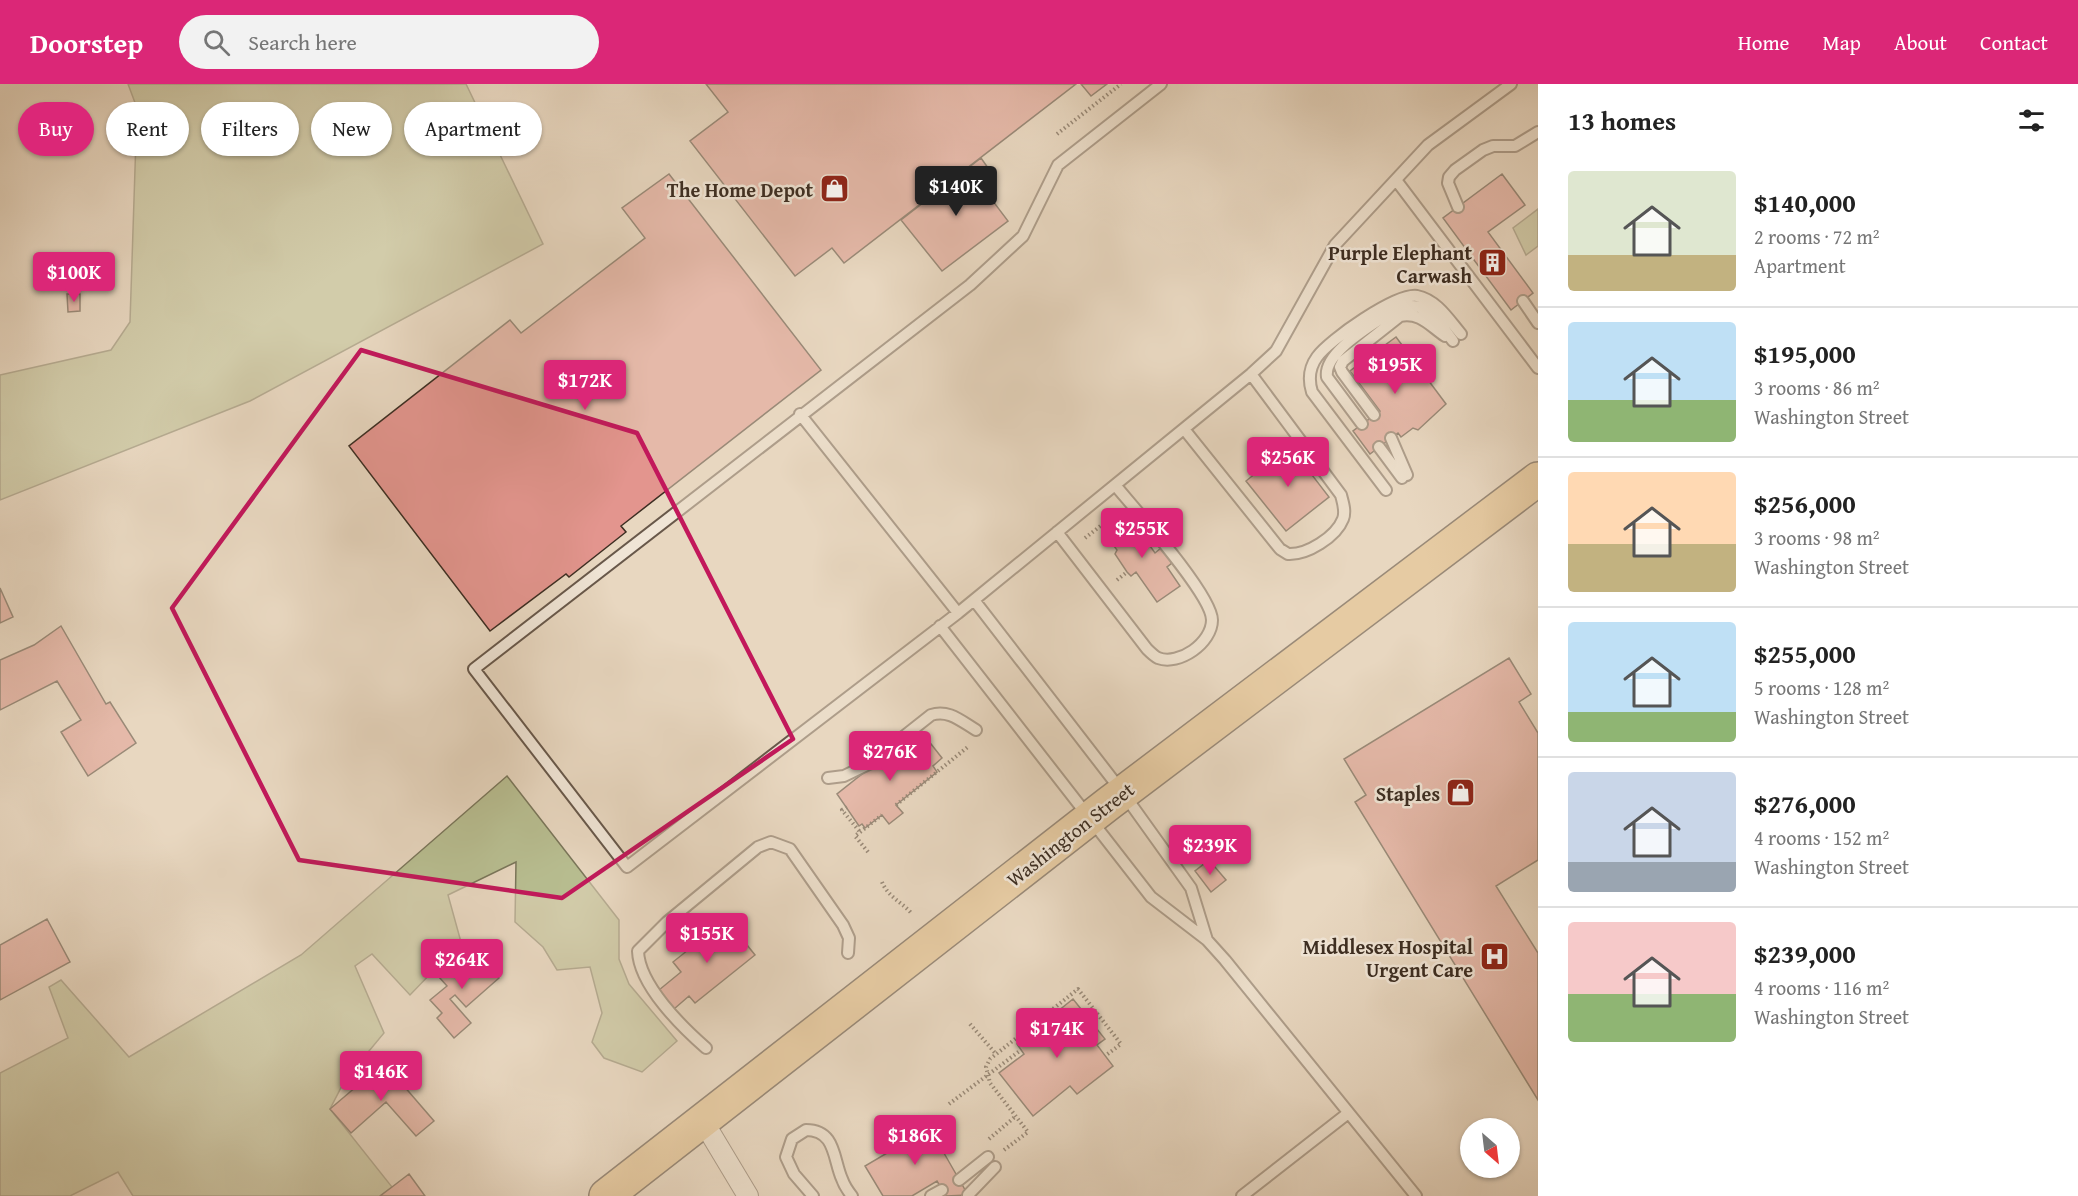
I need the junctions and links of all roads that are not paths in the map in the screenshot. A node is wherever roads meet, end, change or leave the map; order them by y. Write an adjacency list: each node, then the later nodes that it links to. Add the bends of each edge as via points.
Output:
1 (1161, 84): 11 (lane, via 1058,165 1016,243 970,285)
2 (1511, 84): 4 (lane, via 1428,145)
3 (1538, 132): 5 (lane, via 1515,146 1483,150 1455,170 1448,183)
4 (1396, 180): 9 (lane); 10 (lane, via 1335,245 1276,351)
5 (1458, 207)
6 (1523, 301): 7 (lane)
7 (1538, 324)
8 (1457, 337): 12 (lane, via 1421,317 1400,316 1343,362 1341,370); 13 (lane, via 1426,310 1415,305 1403,306 1333,355 1327,377); 19 (lane, via 1443,311 1428,300 1402,296 1322,351 1313,364 1309,380 1312,392)
9 (1537, 369)
10 (1251, 374): 14 (lane); 14 (lane, via 1341,495 1343,519 1329,535 1306,552 1288,554 1280,549)
11 (801, 414): 22 (lane); 23 (lane, via 474,669 627,867)
12 (1374, 415)
13 (1362, 424)
14 (1184, 429): 18 (lane)
15 (1391, 438): 16 (lane, via 1405,476)
16 (1379, 447)
17 (1538, 479): 26 (highway, Washington Street)
18 (1115, 484): 20 (lane); 20 (lane, via 1202,596 1212,620 1203,642 1184,656 1157,657)
19 (1386, 490)
20 (1057, 532): 21 (lane)
21 (974, 600): 22 (lane); 26 (lane)
22 (958, 613): 23 (lane)
23 (940, 626): 27 (lane)
24 (976, 730): 25 (lane, via 948,713 939,712 862,768)
25 (828, 778)
26 (1123, 793): 27 (highway, Washington Street); 28 (lane, via 1191,888)
27 (1090, 818): 28 (lane, via 1151,897); 32 (highway, Washington Street)
28 (1207, 940): 31 (lane)
29 (848, 952): 30 (lane, via 849,938 843,925 790,849 771,842 758,847 667,921 638,951 643,970 659,999)
30 (706, 1047)
31 (1347, 1114): 43 (lane); 44 (lane)
32 (702, 1120): 38 (highway, Washington Street); 39 (street)
33 (988, 1157): 35 (lane)
34 (995, 1167): 37 (lane)
35 (959, 1180)
36 (942, 1190): 42 (lane)
37 (968, 1195)
38 (606, 1196)
39 (748, 1196)
40 (813, 1196): 41 (lane, via 794,1174 786,1157 792,1139 807,1130 819,1131 830,1140 842,1180)
41 (852, 1196)
42 (931, 1196)
43 (1242, 1196)
44 (1416, 1196)

